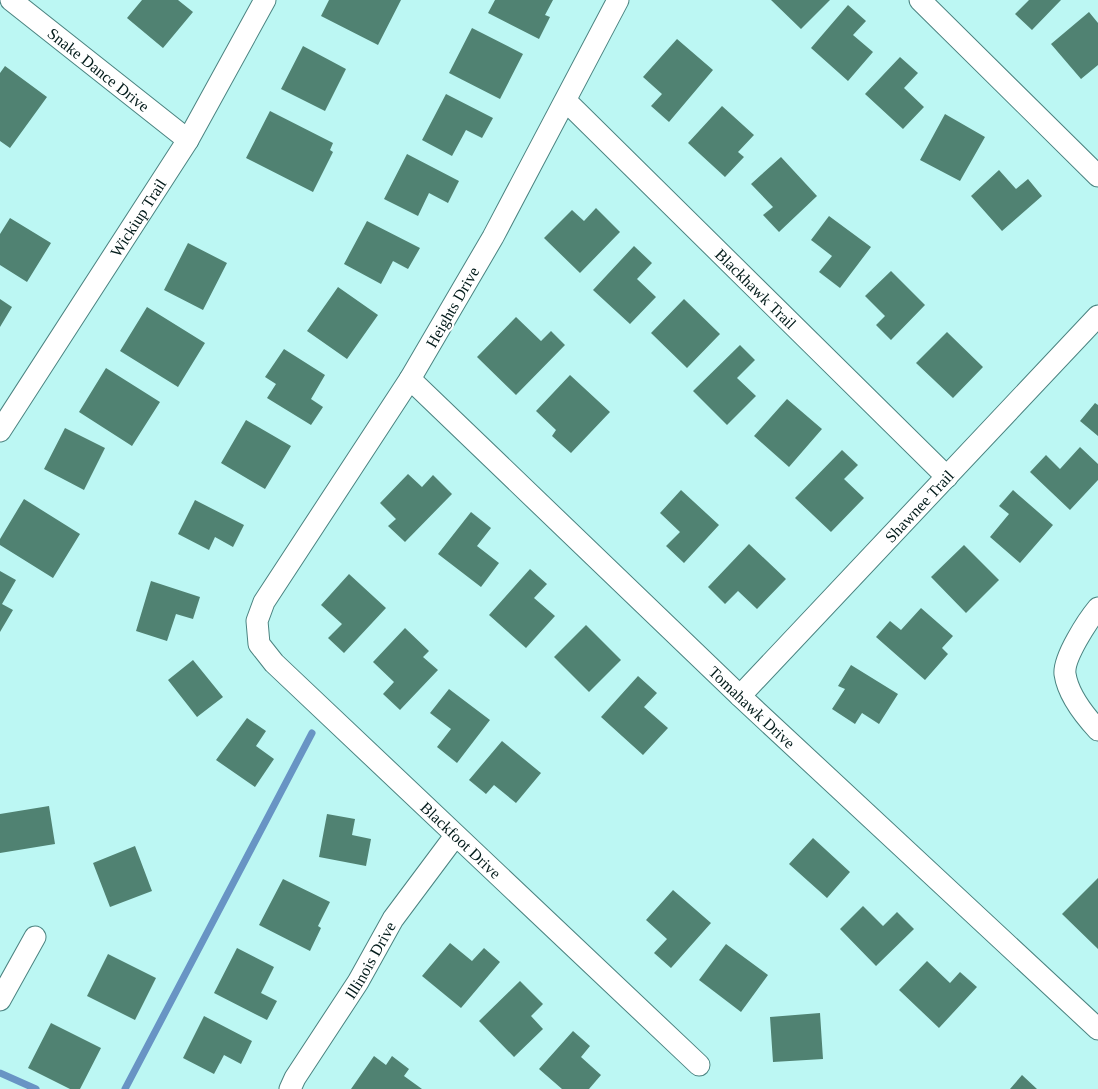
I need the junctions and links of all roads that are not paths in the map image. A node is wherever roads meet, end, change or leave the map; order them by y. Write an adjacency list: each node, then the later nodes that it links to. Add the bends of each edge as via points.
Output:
1 (11, 0): 6 (street, Snake Dance Drive)
2 (265, 0): 6 (street, Wickiup Trail)
3 (618, 0): 5 (street, Heights Drive)
4 (920, 0): 7 (street)
5 (566, 101): 9 (street, Heights Drive); 11 (street, Blackhawk Trail)
6 (189, 140): 10 (street, Wickiup Trail)
7 (1098, 176)
8 (1098, 316): 11 (street, Shawnee Trail)
9 (410, 379): 12 (street, Heights Drive); 14 (street, Tomahawk Drive)
10 (0, 431)
11 (947, 477): 14 (street, Shawnee Trail)
12 (264, 602): 16 (street, Blackfoot Drive, via 257,621 259,644 274,663)
13 (1098, 608): 15 (street, via 1086,623 1065,672 1073,695)
14 (741, 696): 19 (street, Tomahawk Drive)
15 (1098, 730)
16 (455, 836): 20 (street, Blackfoot Drive); 21 (street, Illinois Drive, via 393,919)
17 (35, 937): 18 (street)
18 (0, 1000)
19 (1098, 1029)
20 (699, 1065)
21 (290, 1089)

